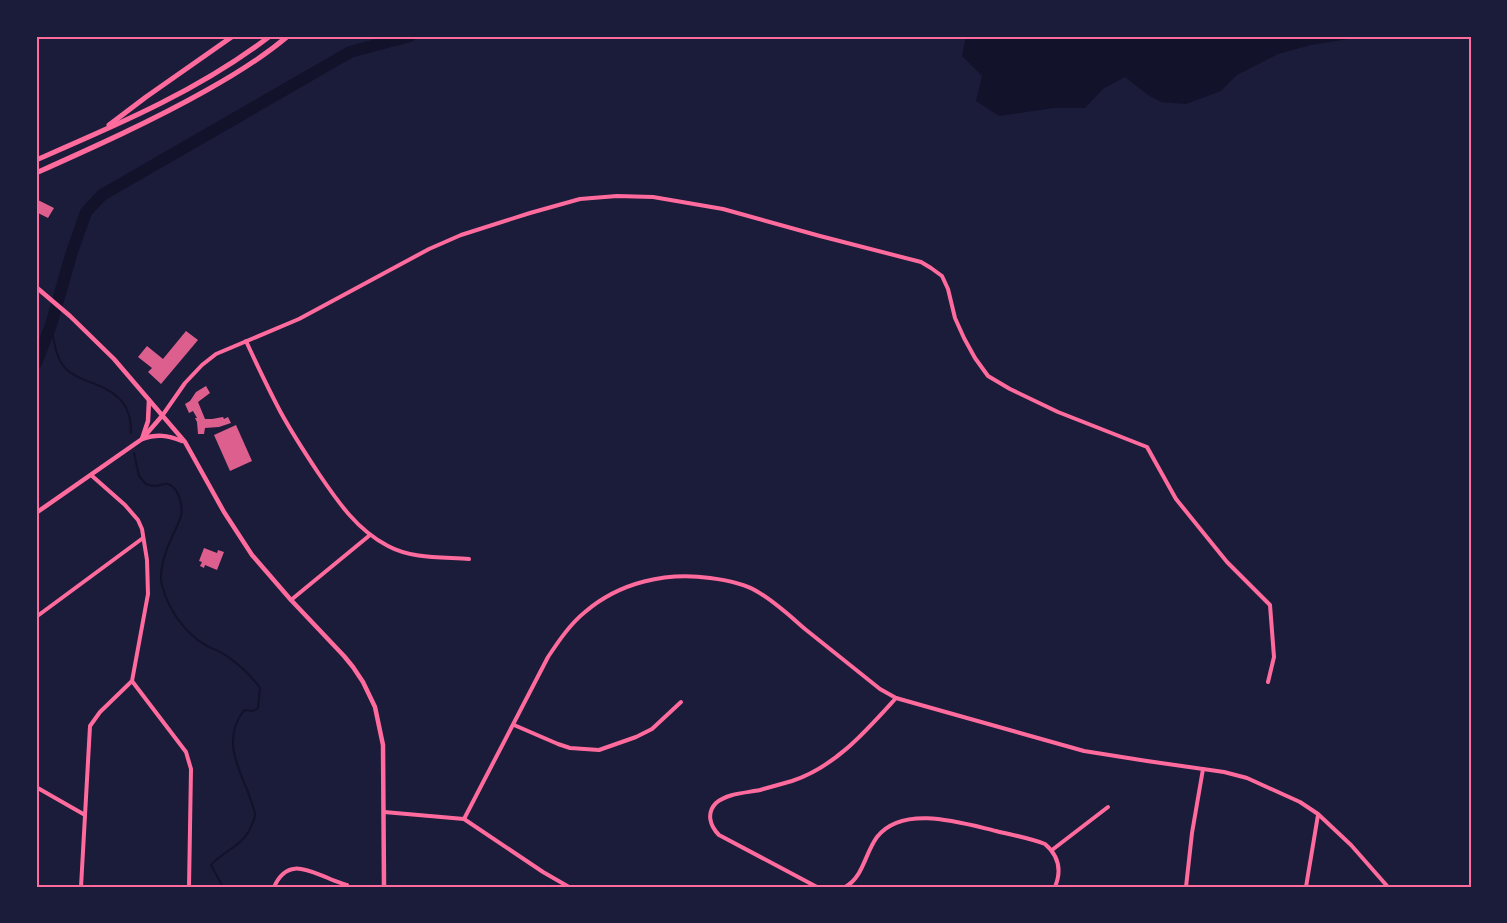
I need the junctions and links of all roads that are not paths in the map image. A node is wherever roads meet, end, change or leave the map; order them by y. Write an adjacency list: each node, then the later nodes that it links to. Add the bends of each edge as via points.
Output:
1 (233, 36): 4 (main road)
2 (270, 36): 4 (main road, via 199,83)
3 (288, 37): 6 (main road, via 182,104)
4 (100, 132): 5 (main road)
5 (36, 160)
6 (36, 173)
7 (36, 287): 9 (street, via 114,359)
8 (246, 341): 10 (street, via 202,365); 15 (street, via 281,413 309,458 344,509); 21 (street, via 299,319 461,235 580,199 653,197 723,209 921,262 942,276 964,338 988,376 1058,412 1147,447 1176,500 1227,562 1270,604 1274,657)
9 (148, 399): 10 (street); 11 (street, via 148,421)
10 (162, 416): 11 (street); 12 (street)
11 (142, 439): 12 (street, via 164,435); 13 (street)
12 (185, 442): 18 (street, via 252,555)
13 (91, 475): 14 (street); 16 (street, via 133,512)
14 (36, 513)
15 (370, 535): 17 (street, via 412,555); 18 (street)
16 (143, 538): 19 (street); 20 (street, via 148,594)
17 (469, 559)
18 (291, 600): 28 (street, via 353,667 375,708 383,746)
19 (36, 617)
20 (132, 681): 30 (street, via 90,726); 35 (street, via 189,760)
21 (1268, 682)
22 (896, 698): 24 (street, via 757,592 718,579 666,576 611,594 584,612 548,657); 25 (street, via 1084,751); 39 (street, via 854,742 811,774 722,799 710,812 710,822 719,835)
23 (681, 702): 24 (street, via 652,729 599,750 570,748)
24 (514, 725): 31 (street)
25 (1203, 769): 29 (street, via 1247,778); 42 (street)
26 (36, 787): 30 (street)
27 (1108, 807): 32 (street)
28 (384, 812): 31 (street); 37 (street)
29 (1318, 814): 43 (street); 44 (street)
30 (85, 815): 34 (street)
31 (464, 819): 38 (street)
32 (1052, 850): 40 (street, via 1039,842 952,820 903,821 882,831 855,878); 41 (street, via 1060,873)
33 (347, 885): 36 (street, via 296,869 286,872)
34 (81, 887)
35 (189, 887)
36 (274, 887)
37 (384, 887)
38 (569, 887)
39 (817, 887)
40 (844, 887)
41 (1055, 887)
42 (1186, 887)
43 (1306, 887)
44 (1388, 887)

